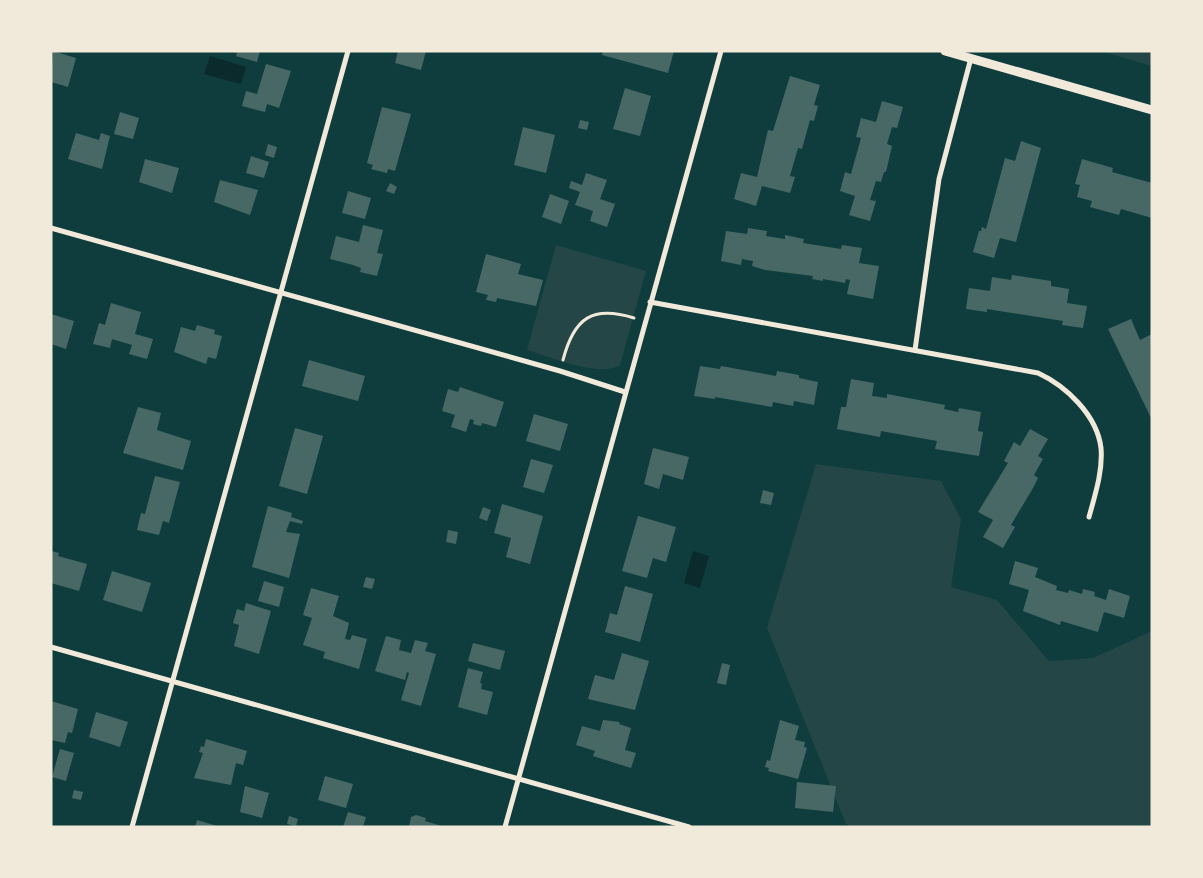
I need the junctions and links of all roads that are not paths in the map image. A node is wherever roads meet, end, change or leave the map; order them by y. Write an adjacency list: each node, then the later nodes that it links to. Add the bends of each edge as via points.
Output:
1 (348, 51): 7 (street)
2 (721, 51): 8 (street)
3 (945, 51): 4 (street)
4 (971, 58): 5 (street); 9 (street, via 939,179)
5 (1152, 110)
6 (51, 228): 7 (street)
7 (282, 292): 10 (street); 13 (street)
8 (650, 302): 9 (street); 10 (street)
9 (915, 350): 11 (street, via 1038,373 1074,396 1101,447 1099,480)
10 (625, 392): 14 (street)
11 (1089, 517)
12 (51, 647): 13 (street)
13 (173, 681): 14 (street); 15 (street)
14 (518, 778): 16 (street); 17 (street)
15 (132, 827)
16 (505, 827)
17 (689, 827)

